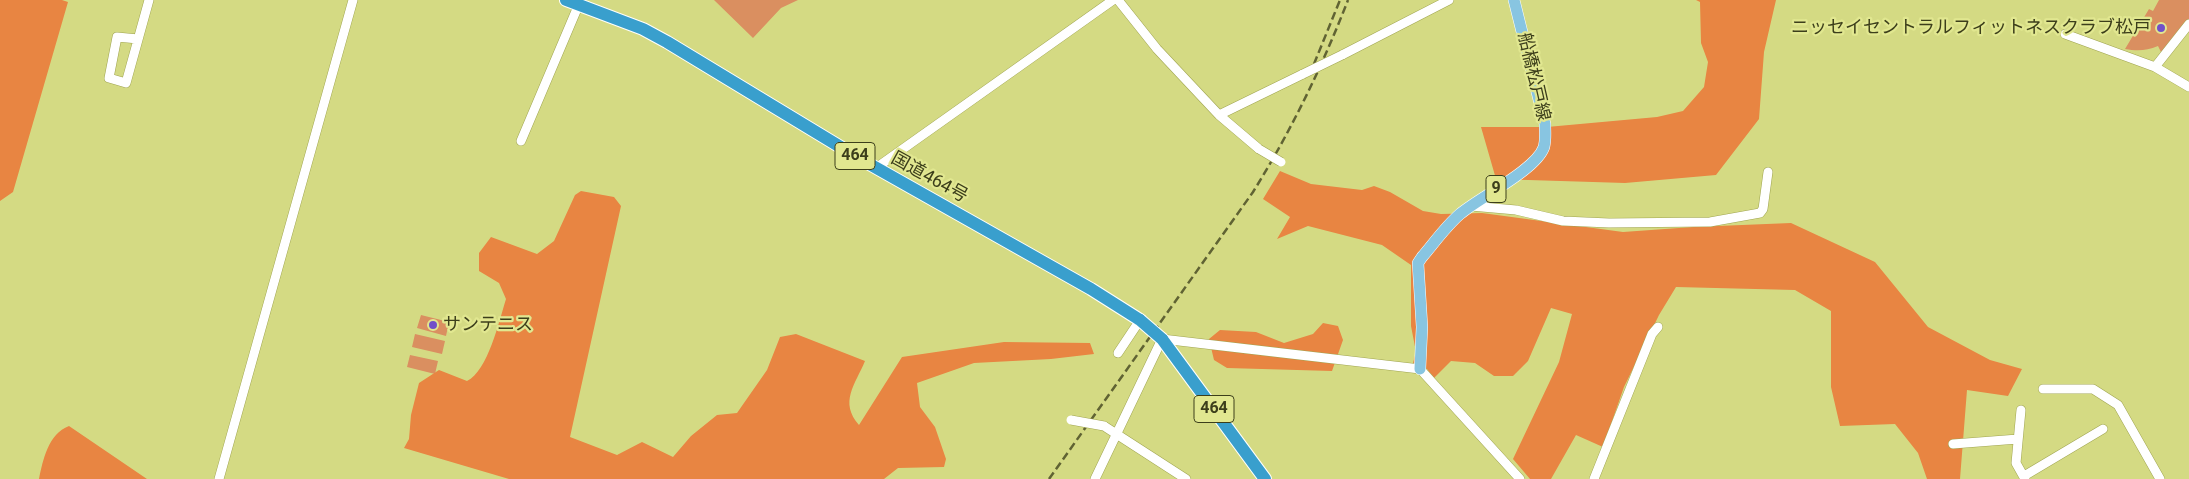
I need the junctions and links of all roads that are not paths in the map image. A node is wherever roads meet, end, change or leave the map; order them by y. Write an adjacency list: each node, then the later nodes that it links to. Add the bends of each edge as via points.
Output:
1 (149, 0): 11 (street)
2 (353, 0): 33 (street)
3 (566, 0): 8 (highway, 国道464号 / 464)
4 (1113, 0): 17 (street)
5 (1118, 0): 14 (street, via 1157,49)
6 (1449, 0): 14 (street, bridge)
7 (1514, 0): 19 (main road, 船橋松戸線 / 9, via 1545,124 1545,142 1541,153 1532,162)
8 (578, 4): 15 (street); 17 (highway, 国道464号 / 464, via 643,29 667,42)
9 (2189, 24): 12 (street)
10 (2066, 34): 12 (street)
11 (138, 39): 11 (street, via 126,83 109,78 117,36)
12 (2155, 67): 13 (street)
13 (2189, 87)
14 (1219, 115): 16 (street, bridge, via 1259,149)
15 (521, 141)
16 (1281, 162)
17 (876, 168): 20 (highway, 国道464号 / 464)
18 (1768, 172): 19 (street, via 1760,213 1710,222 1563,221 1516,210)
19 (1471, 206): 24 (main road, 船橋松戸線 / 9, via 1459,215 1418,263 1422,327)
20 (1140, 320): 22 (highway, 464, bridge); 23 (street)
21 (1658, 327): 38 (street, via 1652,334)
22 (1162, 339): 24 (street); 29 (street); 36 (highway, 464)
23 (1118, 352)
24 (1420, 369): 37 (street)
25 (2043, 389): 39 (street, via 2092,389 2118,405)
26 (2021, 410): 30 (street)
27 (1071, 420): 29 (street, bridge, via 1104,426)
28 (2104, 429): 32 (street)
29 (1116, 434): 34 (street); 35 (street)
30 (2018, 439): 31 (street); 32 (street, via 2016,462)
31 (1953, 444)
32 (2025, 478)
33 (219, 479)
34 (1095, 479)
35 (1186, 479)
36 (1265, 479)
37 (1520, 479)
38 (1594, 479)
39 (2160, 479)

